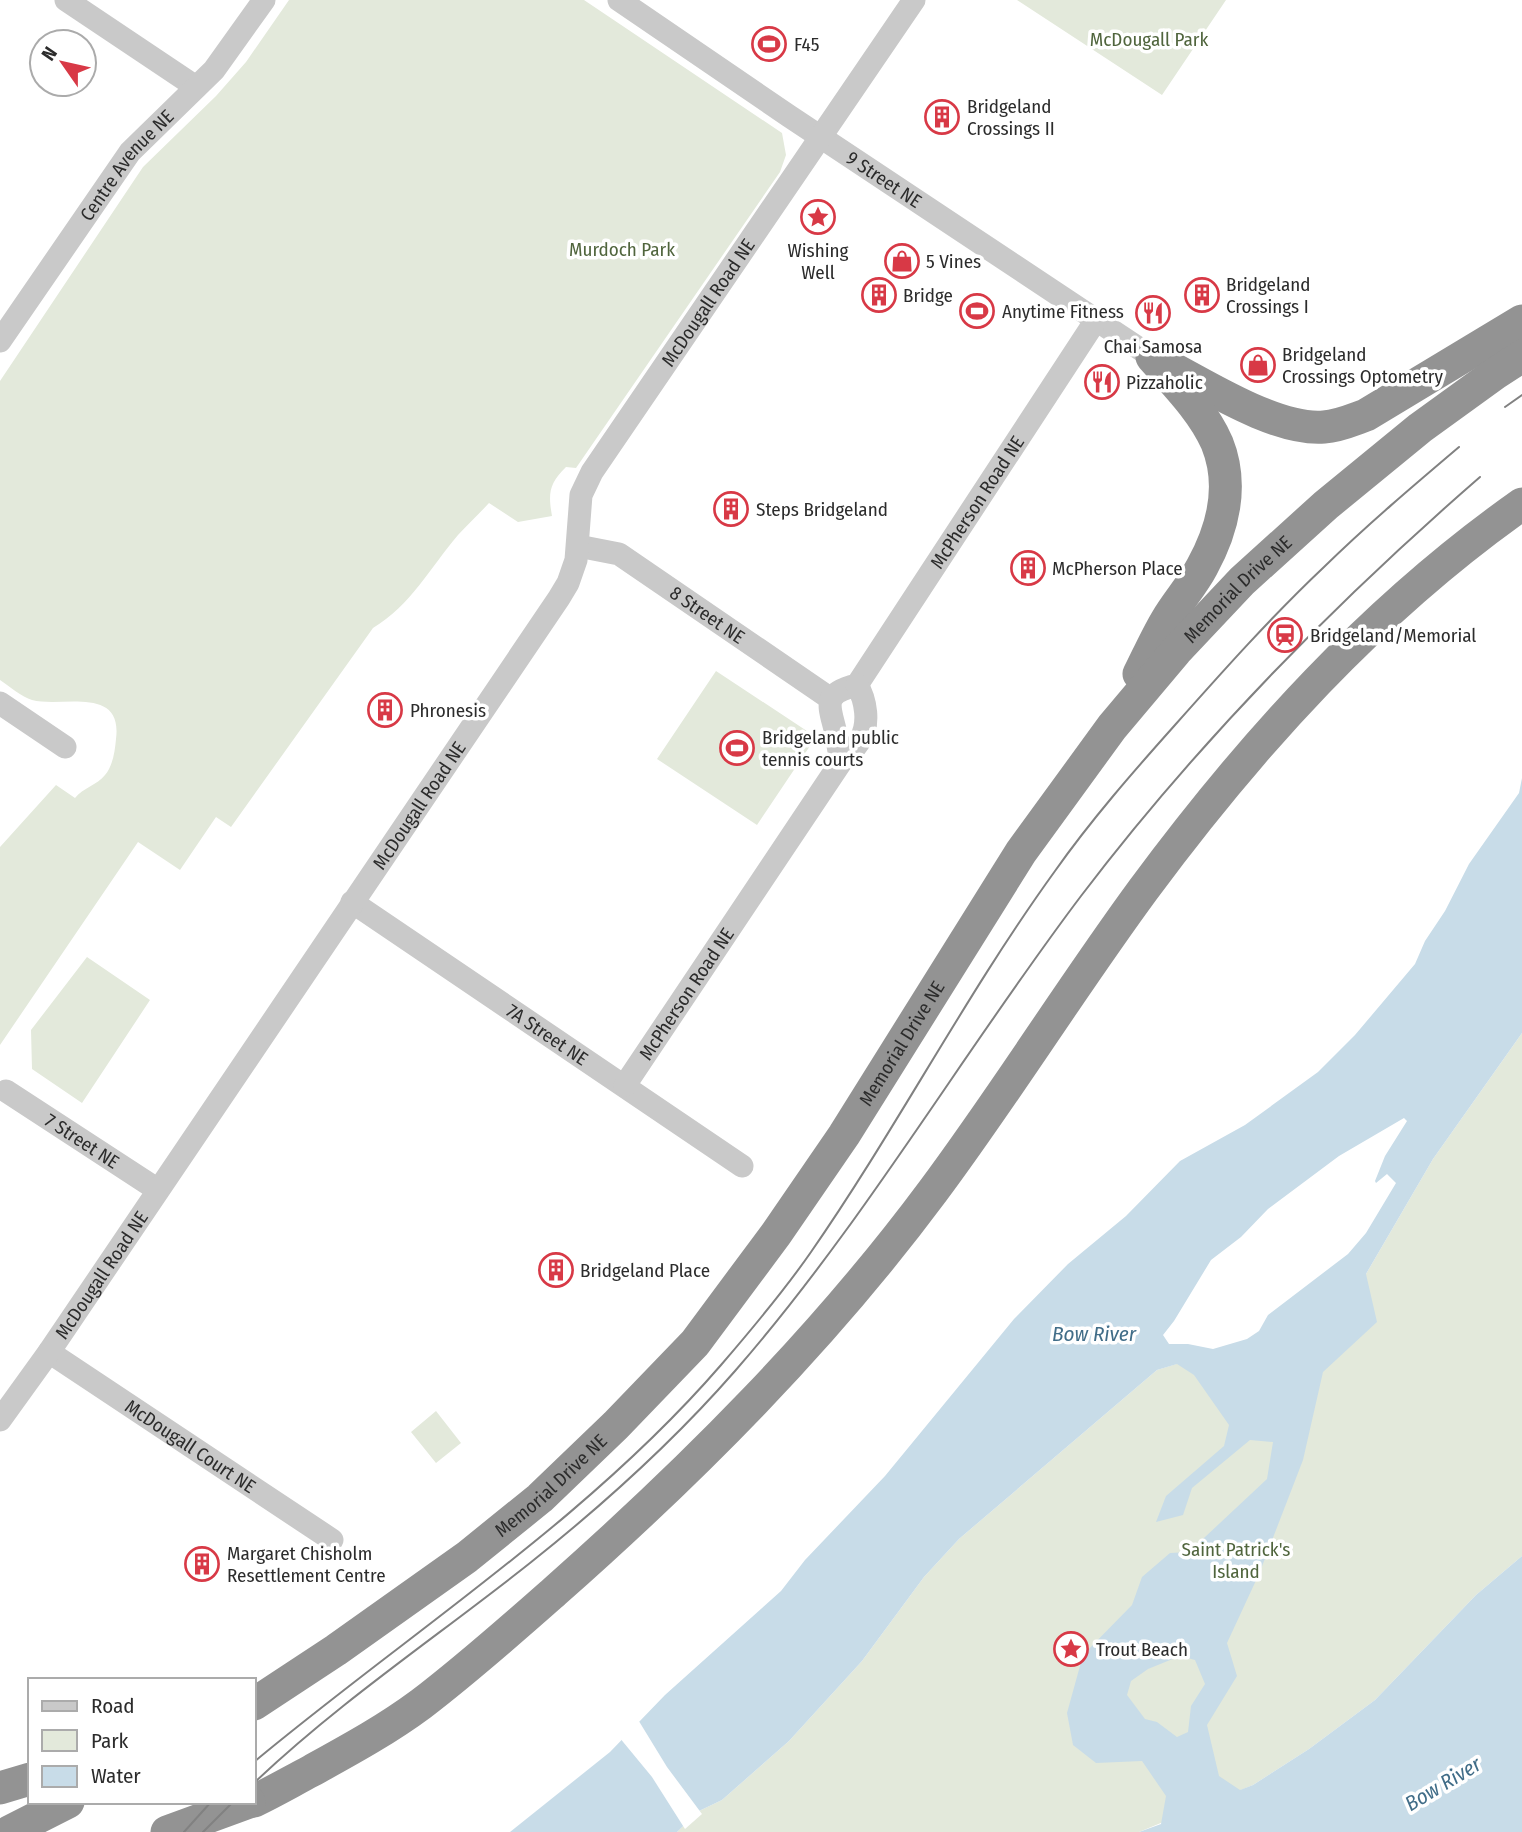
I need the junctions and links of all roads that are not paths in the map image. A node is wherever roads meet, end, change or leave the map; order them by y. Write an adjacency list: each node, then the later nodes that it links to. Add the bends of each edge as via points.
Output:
1 (66, 0): 5 (street)
2 (264, 0): 5 (street, Centre Avenue NE)
3 (619, 0): 6 (street, 9 Street NE)
4 (915, 0): 6 (street, McDougall Road NE)
5 (196, 87): 9 (street, Centre Avenue NE, via 130,152)
6 (821, 138): 7 (street, 9 Street NE); 13 (street, McDougall Road NE, via 592,472 582,495)
7 (1096, 320): 11 (street, 9 Street NE); 14 (street, McPherson Road NE)
8 (1522, 321): 11 (highway, via 1366,415 1322,428 1286,423)
9 (1, 338)
10 (1522, 356): 17 (highway, Memorial Drive NE, via 1420,428 1317,513 1242,581)
11 (1152, 357): 17 (highway, via 1187,397 1217,442 1226,474 1223,518 1202,567 1166,621)
12 (1522, 505): 33 (highway, via 1468,543 1381,618 1300,697 1142,892 932,1192 820,1333 715,1441 625,1529 420,1704 362,1743)
13 (578, 546): 15 (street, 8 Street NE, via 619,554); 20 (street, McDougall Road NE, via 559,598)
14 (857, 685): 15 (street, McPherson Road NE, via 842,688); 19 (street, McPherson Road NE, via 864,697 861,739)
15 (831, 699): 19 (street, via 829,712)
16 (0, 703): 18 (street)
17 (1112, 727): 28 (highway, Memorial Drive NE, via 1021,852 844,1135 695,1343 540,1498 467,1557)
18 (65, 747)
19 (841, 762): 21 (street, McPherson Road NE)
20 (352, 902): 21 (street, 7A Street NE); 24 (street, McDougall Road NE)
21 (625, 1085): 23 (street, 7A Street NE)
22 (6, 1091): 24 (street, 7 Street NE)
23 (742, 1166)
24 (158, 1190): 25 (street, McDougall Road NE)
25 (49, 1352): 26 (street, McDougall Road NE); 27 (street, McDougall Court NE)
26 (0, 1420)
27 (332, 1540)
28 (336, 1650): 29 (highway); 30 (highway, Memorial Drive NE)
29 (256, 1686)
30 (256, 1703)
31 (28, 1780): 32 (highway)
32 (0, 1788)
33 (256, 1798)
34 (64, 1804): 36 (highway)
35 (243, 1804): 37 (highway)
36 (9, 1832)
37 (167, 1832)

